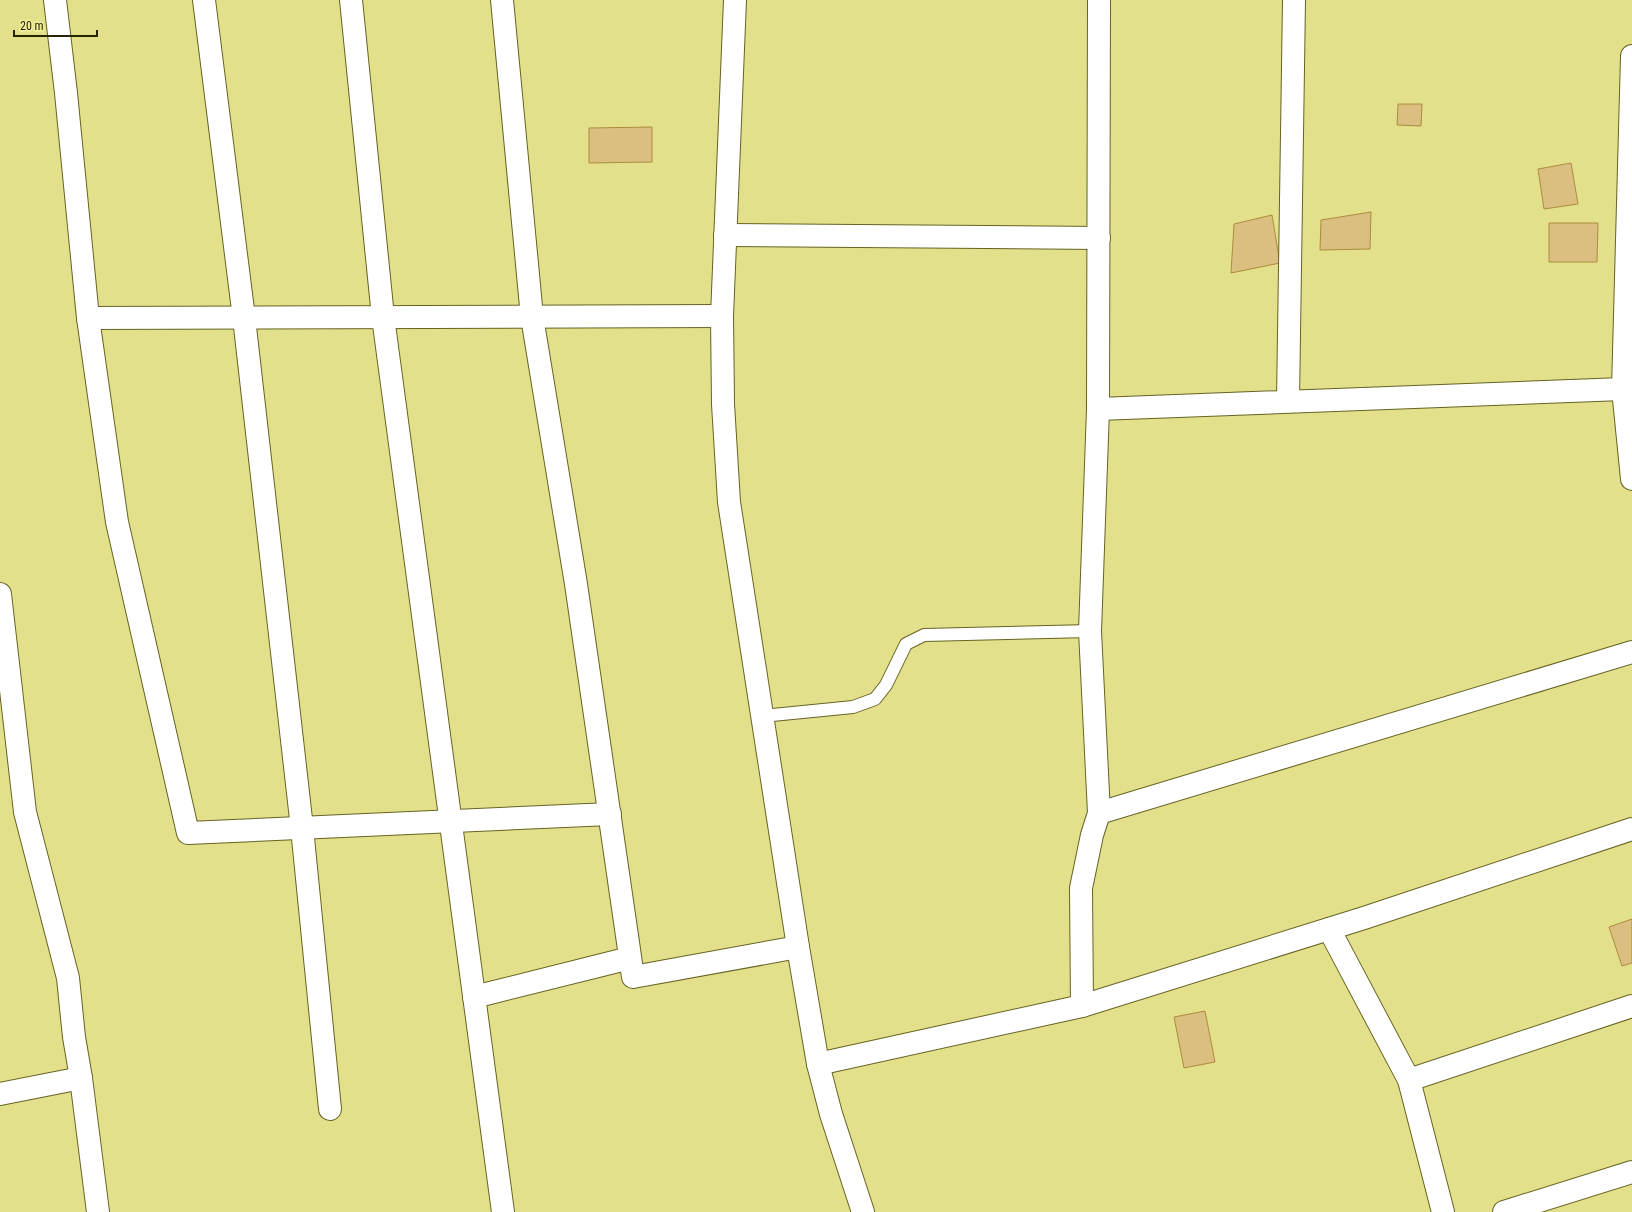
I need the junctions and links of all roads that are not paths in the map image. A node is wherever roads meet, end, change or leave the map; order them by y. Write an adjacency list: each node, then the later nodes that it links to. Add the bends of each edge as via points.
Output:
1 (55, 0): 13 (street)
2 (204, 0): 14 (street)
3 (351, 0): 15 (street)
4 (502, 0): 12 (street)
5 (735, 0): 9 (street)
6 (1099, 0): 10 (street)
7 (1294, 0): 17 (street)
8 (1632, 56): 16 (street)
9 (725, 235): 10 (street); 11 (street)
10 (1099, 238): 18 (street)
11 (722, 316): 12 (street); 23 (street, via 723,404 729,502)
12 (532, 317): 15 (street); 25 (street, via 576,584)
13 (88, 318): 14 (street); 27 (street, via 117,522 188,833)
14 (244, 318): 15 (street); 27 (street)
15 (383, 318): 26 (street)
16 (1623, 389): 17 (street); 19 (street)
17 (1288, 402): 18 (street)
18 (1098, 409): 21 (street)
19 (1632, 479)
20 (0, 594): 36 (street, via 25,812 68,978)
21 (1090, 631): 23 (lane, via 924,635 906,644 886,685 875,699 853,707); 24 (street)
22 (1632, 652): 24 (street)
23 (762, 716): 30 (street)
24 (1099, 813): 33 (street, via 1081,888)
25 (610, 814): 26 (street); 31 (street)
26 (450, 821): 27 (street); 32 (street)
27 (302, 828): 39 (street)
28 (1632, 829): 29 (street)
29 (1328, 929): 33 (street); 37 (street)
30 (798, 947): 31 (street, via 633,977); 35 (street)
31 (630, 958): 32 (street)
32 (474, 997): 42 (street)
33 (1082, 1006): 35 (street)
34 (1632, 1006): 37 (street)
35 (818, 1064): 43 (street, via 831,1114)
36 (81, 1078): 38 (street); 41 (street)
37 (1409, 1080): 44 (street)
38 (0, 1094)
39 (330, 1108)
40 (1632, 1172): 45 (street)
41 (98, 1212)
42 (503, 1212)
43 (863, 1212)
44 (1443, 1212)
45 (1504, 1212)

